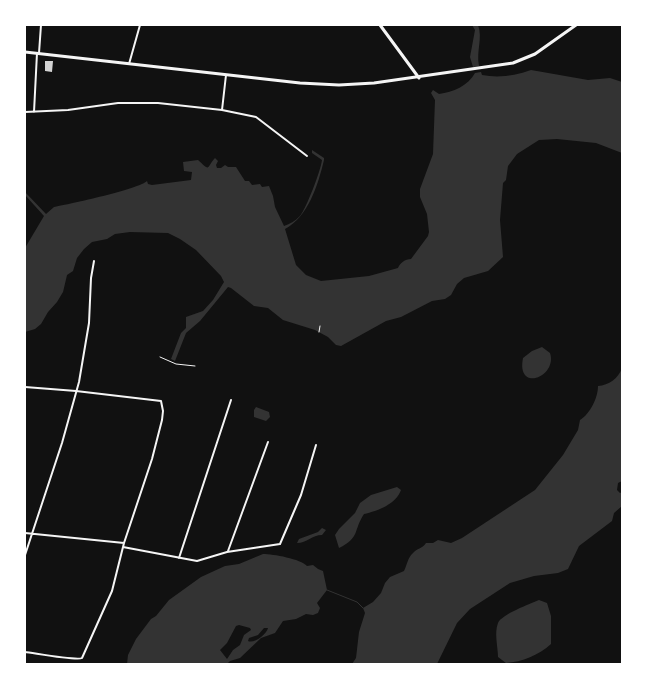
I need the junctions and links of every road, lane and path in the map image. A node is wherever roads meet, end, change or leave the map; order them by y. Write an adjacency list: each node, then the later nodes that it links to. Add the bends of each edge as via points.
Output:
1 (41, 25): 6 (street)
2 (140, 25): 7 (street)
3 (380, 25): 9 (main road)
4 (576, 25): 9 (main road, via 524,60)
5 (25, 52): 6 (main road)
6 (38, 53): 7 (main road); 12 (street)
7 (129, 64): 8 (main road)
8 (227, 75): 9 (main road, via 339,85); 10 (street)
9 (419, 78)
10 (222, 110): 12 (street, via 158,103 118,103); 13 (street, via 256,117)
11 (25, 112): 12 (street)
12 (34, 112)
13 (307, 156)
14 (94, 261): 20 (street, via 85,355)
15 (320, 326): 16 (path)
16 (319, 332)
17 (160, 357): 18 (lane, via 176,364)
18 (195, 366)
19 (25, 387): 20 (street)
20 (76, 391): 25 (street, via 62,443); 26 (street, via 161,401 162,420 152,459)
21 (231, 400): 30 (street)
22 (268, 442): 28 (street)
23 (316, 445): 28 (street, via 301,495 282,540 277,545)
24 (25, 533): 25 (street)
25 (32, 533): 26 (street); 29 (street)
26 (124, 543): 27 (street)
27 (123, 547): 30 (street); 31 (street, via 110,596 82,658 75,660)
28 (227, 552): 30 (street, via 197,561)
29 (25, 555)
30 (179, 558)
31 (25, 652)

